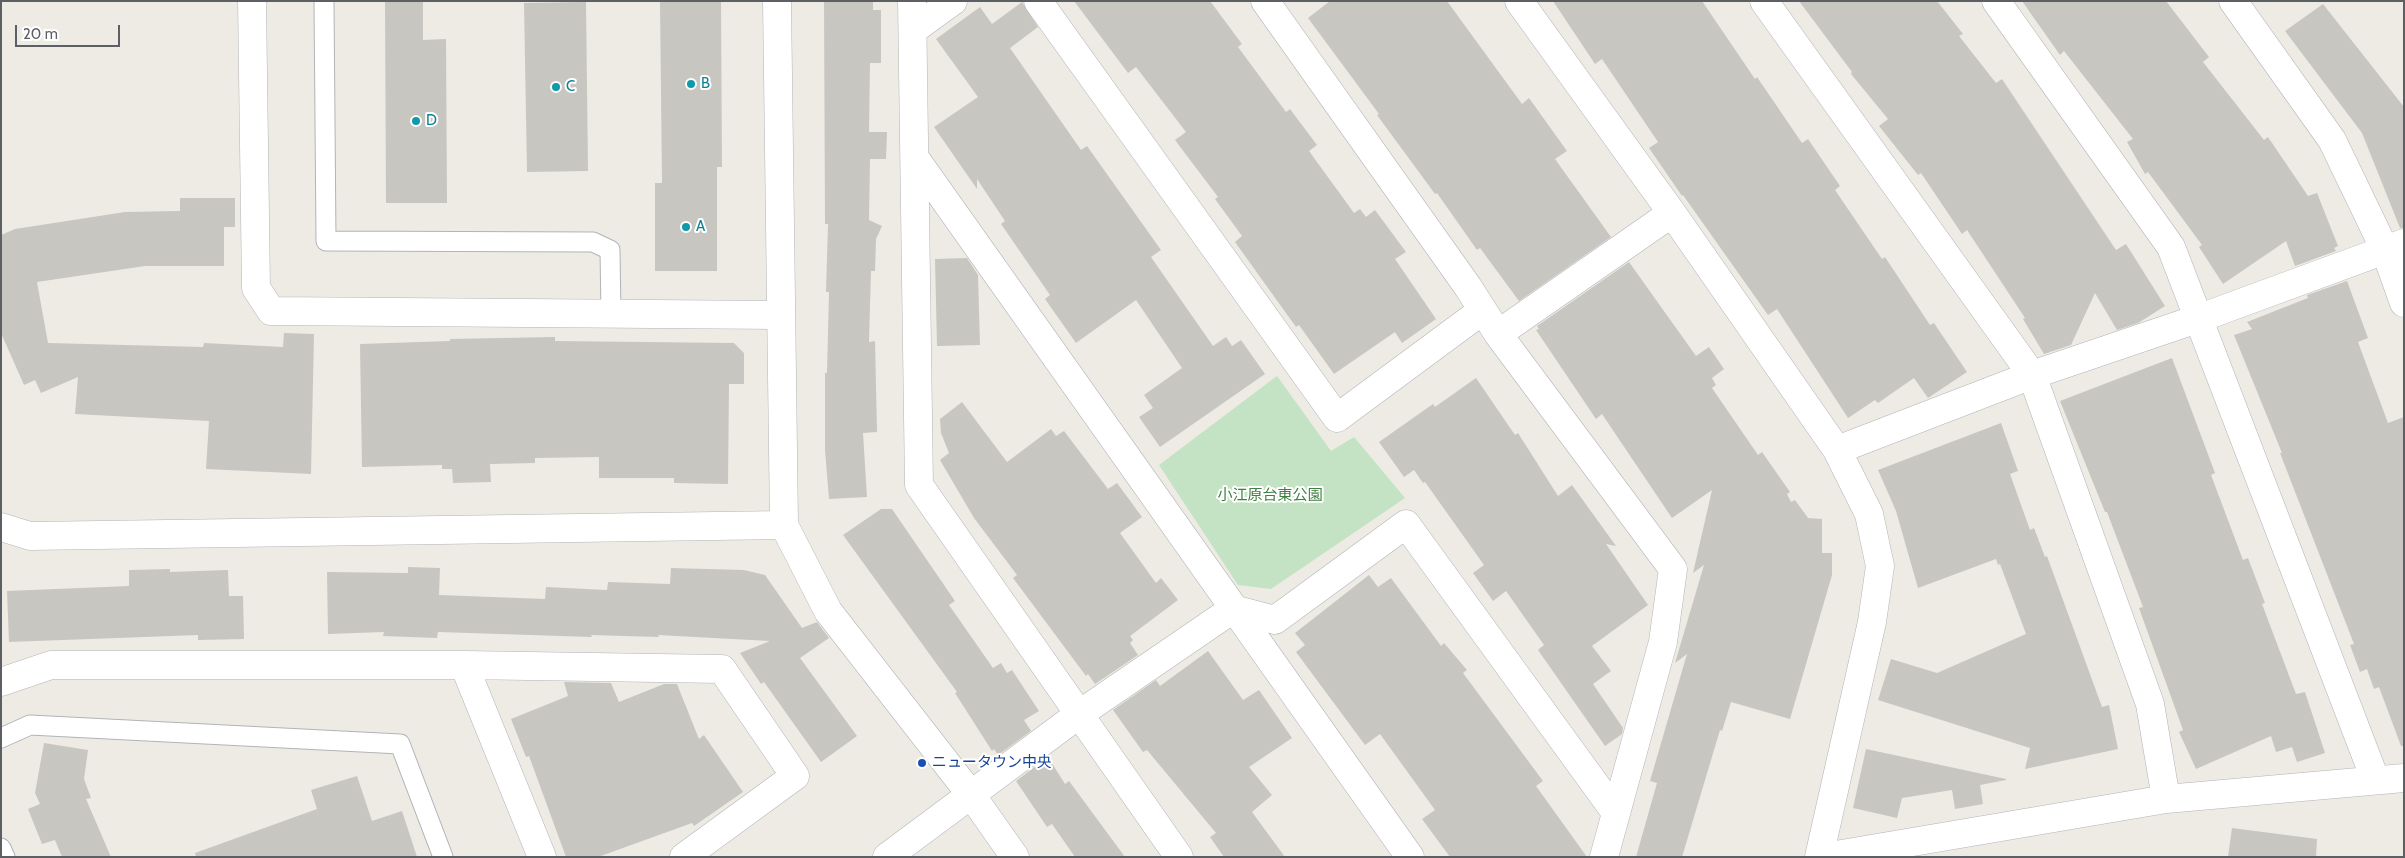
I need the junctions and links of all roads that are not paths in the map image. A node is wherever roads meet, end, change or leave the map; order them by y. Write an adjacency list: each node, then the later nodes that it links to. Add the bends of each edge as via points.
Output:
1 (252, 1): 18 (street, via 256,288 271,311)
2 (324, 1): 18 (lane, via 326,241 593,242 610,250)
3 (777, 1): 19 (street)
4 (912, 1): 12 (street)
5 (953, 1): 12 (street)
6 (1038, 1): 17 (street, via 1336,418)
7 (1265, 1): 17 (street)
8 (1519, 1): 14 (street)
9 (1764, 1): 22 (street)
10 (1996, 1): 20 (street, via 2171,247)
11 (2233, 1): 15 (street, via 2332,140)
12 (912, 30): 13 (street)
13 (915, 158): 26 (street); 29 (street, via 919,485)
14 (1672, 213): 21 (street); 23 (street)
15 (2394, 246): 16 (street); 20 (street)
16 (2404, 303)
17 (1483, 310): 21 (street)
18 (612, 314): 19 (street)
19 (780, 315): 24 (street)
20 (2200, 318): 22 (street); 32 (street)
21 (1498, 334): 35 (street, via 1673,569 1663,642)
22 (2032, 375): 23 (street); 34 (street, via 2150,704)
23 (1837, 450): 46 (street, via 1869,514 1880,566 1872,622)
24 (784, 525): 25 (street, via 30,536); 33 (street, via 828,611)
25 (1, 527)
26 (1233, 609): 29 (street); 35 (street, via 1274,620 1406,524); 44 (street)
27 (464, 665): 28 (street, via 51,665); 39 (street); 40 (street, via 722,669 795,776)
28 (1, 682)
29 (1078, 716): 33 (street); 43 (street)
30 (1, 738): 38 (lane, via 30,725 400,744)
31 (2404, 778): 32 (street)
32 (2375, 779): 34 (street)
33 (972, 796): 41 (street); 42 (street)
34 (2166, 799): 47 (street)
35 (1616, 813): 45 (street)
36 (1, 848): 37 (lane)
37 (4, 857)
38 (443, 857)
39 (542, 857)
40 (684, 857)
41 (887, 857)
42 (1014, 857)
43 (1179, 857)
44 (1410, 857)
45 (1604, 857)
46 (1819, 857)
47 (1824, 857)

